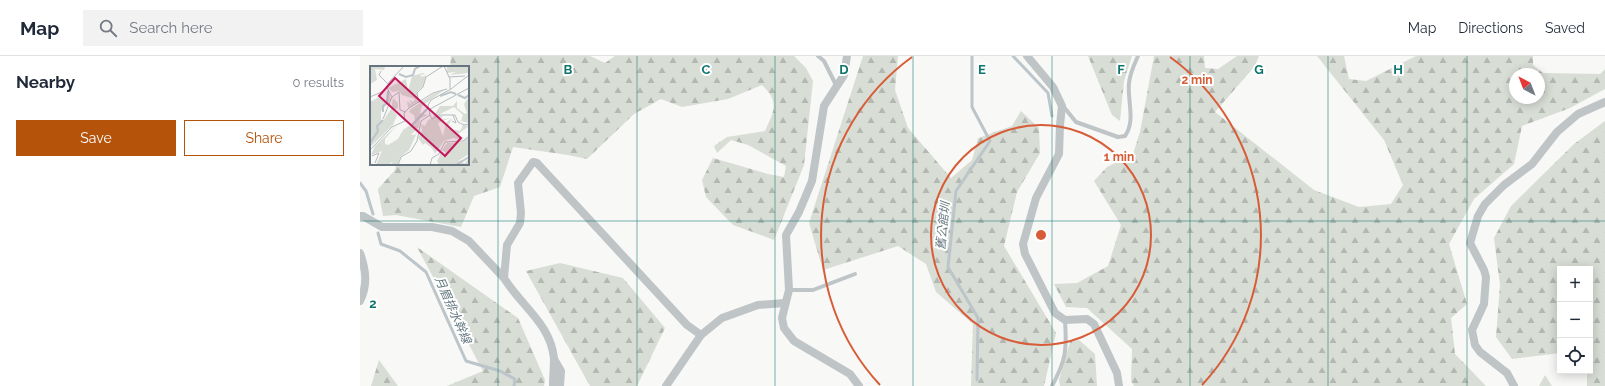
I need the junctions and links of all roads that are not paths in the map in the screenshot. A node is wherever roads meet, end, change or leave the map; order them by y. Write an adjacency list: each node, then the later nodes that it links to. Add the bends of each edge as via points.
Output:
1 (818, 56): 5 (lane)
2 (847, 56): 5 (street, via 844,75)
3 (1027, 56): 7 (street, via 1053,87)
4 (1138, 56): 7 (lane, via 1129,84 1130,120 1129,131 1125,136 1118,137 1076,122)
5 (838, 87): 12 (street, via 824,106 812,181 786,235)
6 (1605, 102): 24 (street, via 1578,114 1557,132 1532,164 1504,185 1485,204 1478,216 1470,243 1486,277 1484,304 1472,330 1475,345 1507,373)
7 (1062, 106): 15 (street, via 1059,154 1036,198 1023,244 1025,254 1055,313)
8 (360, 216): 11 (street, via 382,227 432,227 452,231 469,241)
9 (360, 253): 13 (street, via 366,279)
10 (855, 274): 12 (lane, via 813,290)
11 (504, 278): 16 (street, via 506,245 520,223 518,183 533,162 537,163 687,325); 17 (street, via 513,293 543,325)
12 (789, 290): 14 (street)
13 (360, 301)
14 (785, 303): 16 (street, via 758,305 722,318); 21 (street, via 782,318 784,328 794,341 850,374)
15 (1065, 320): 22 (lane, via 1067,347 1062,368); 23 (street, via 1087,319 1094,324 1117,373)
16 (701, 335): 20 (street)
17 (554, 358): 18 (street); 19 (street, via 561,371)
18 (552, 386)
19 (560, 386)
20 (666, 386)
21 (859, 386)
22 (1052, 386)
23 (1119, 386)
24 (1514, 386)

